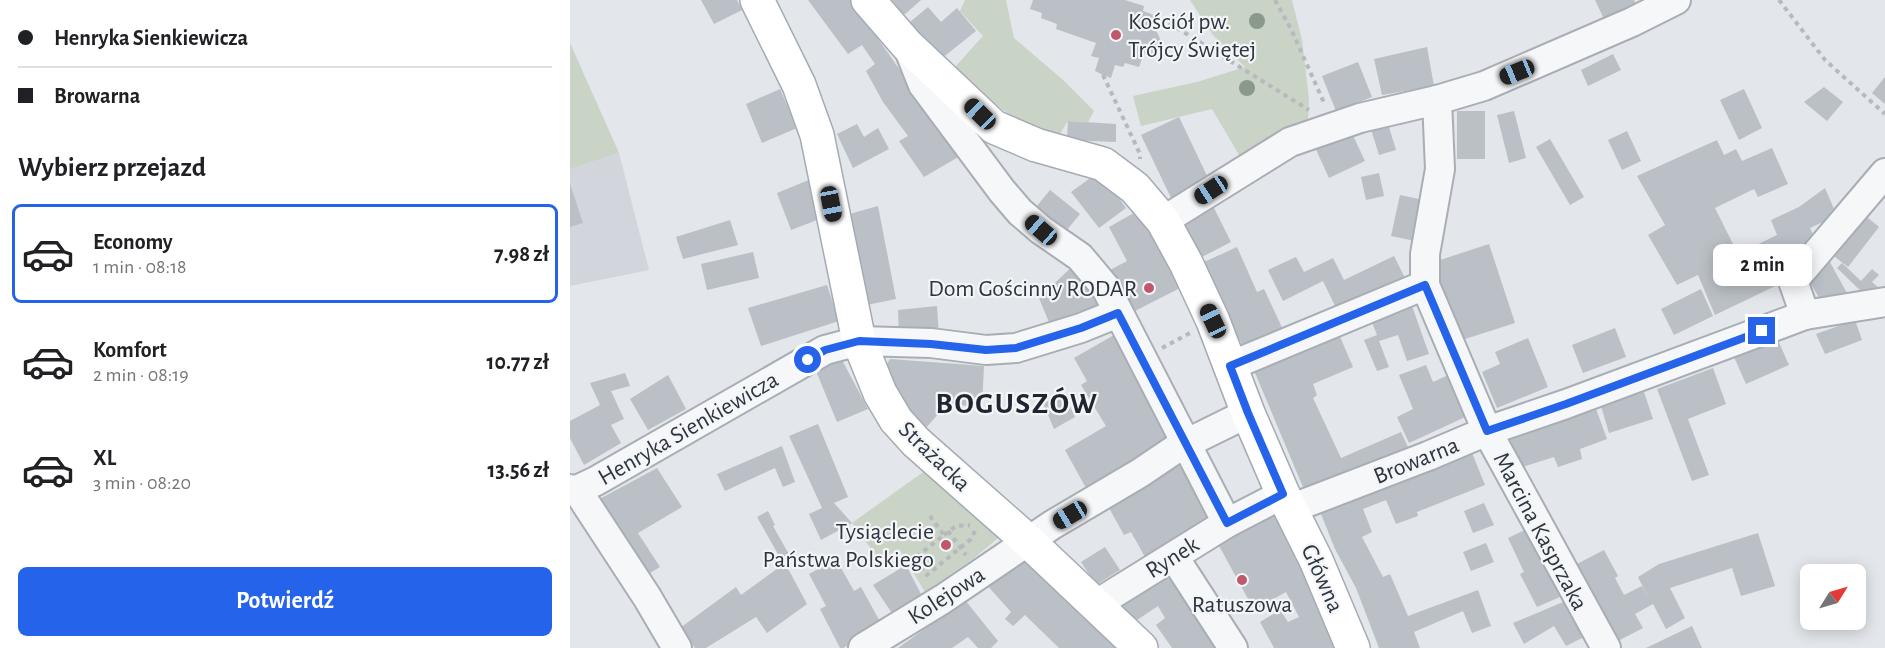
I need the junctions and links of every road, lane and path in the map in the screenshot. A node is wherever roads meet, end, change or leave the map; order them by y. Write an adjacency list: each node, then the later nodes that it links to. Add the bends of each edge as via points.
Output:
1 (757, 0): 19 (main road, Strażacka, via 799,85 817,135)
2 (868, 0): 7 (main road, Główna)
3 (1275, 0): 11 (path)
4 (1676, 0): 9 (street, via 1484,86)
5 (1779, 0): 10 (path, via 1825,60)
6 (1169, 22): 11 (path)
7 (907, 45): 14 (main road, Główna, via 994,127 1103,164 1135,188); 17 (street, via 923,85 1002,191 1041,230 1080,257 1106,288)
8 (1103, 75): 12 (path)
9 (1437, 100): 11 (street); 15 (street, Marcina Kasprzaka, via 1440,169 1425,254)
10 (1885, 114)
11 (1335, 127): 14 (street, via 1290,142)
12 (1140, 154)
13 (1885, 172): 18 (street, via 1793,281)
14 (1163, 221): 20 (main road, Główna, via 1213,321)
15 (1425, 285): 20 (street); 22 (street, Marcina Kasprzaka)
16 (1885, 302): 18 (street, Browarna)
17 (1118, 313): 19 (street, Henryka Sienkiewicza, via 1016,348 986,350); 23 (street)
18 (1805, 315): 22 (street, Browarna)
19 (859, 341): 24 (street, Henryka Sienkiewicza, via 825,350); 30 (main road, Strażacka, via 880,393 896,420)
20 (1230, 366): 21 (main road, Główna)
21 (1248, 413): 23 (street, Kolejowa); 25 (main road, Główna)
22 (1487, 431): 25 (street, Browarna, via 1428,456); 40 (street, Marcina Kasprzaka)
23 (1182, 446): 27 (street); 30 (street, Kolejowa)
24 (574, 490): 35 (street)
25 (1286, 502): 27 (street, Rynek); 39 (main road, Główna, via 1316,560)
26 (930, 516): 29 (path)
27 (1227, 523): 32 (street, Rynek)
28 (948, 531): 29 (path); 31 (path); 31 (path, via 956,526 978,524 971,539)
29 (944, 535): 31 (path, via 914,559 927,575)
30 (1028, 541): 33 (street, Kolejowa); 34 (main road, Strażacka)
31 (960, 548): 33 (path)
32 (1174, 557): 34 (street, Rynek); 38 (street)
33 (980, 574): 36 (street, Kolejowa)
34 (1095, 605): 37 (main road, Strażacka)
35 (677, 648)
36 (863, 648)
37 (1141, 648)
38 (1233, 648)
39 (1353, 648)
40 (1605, 648)

